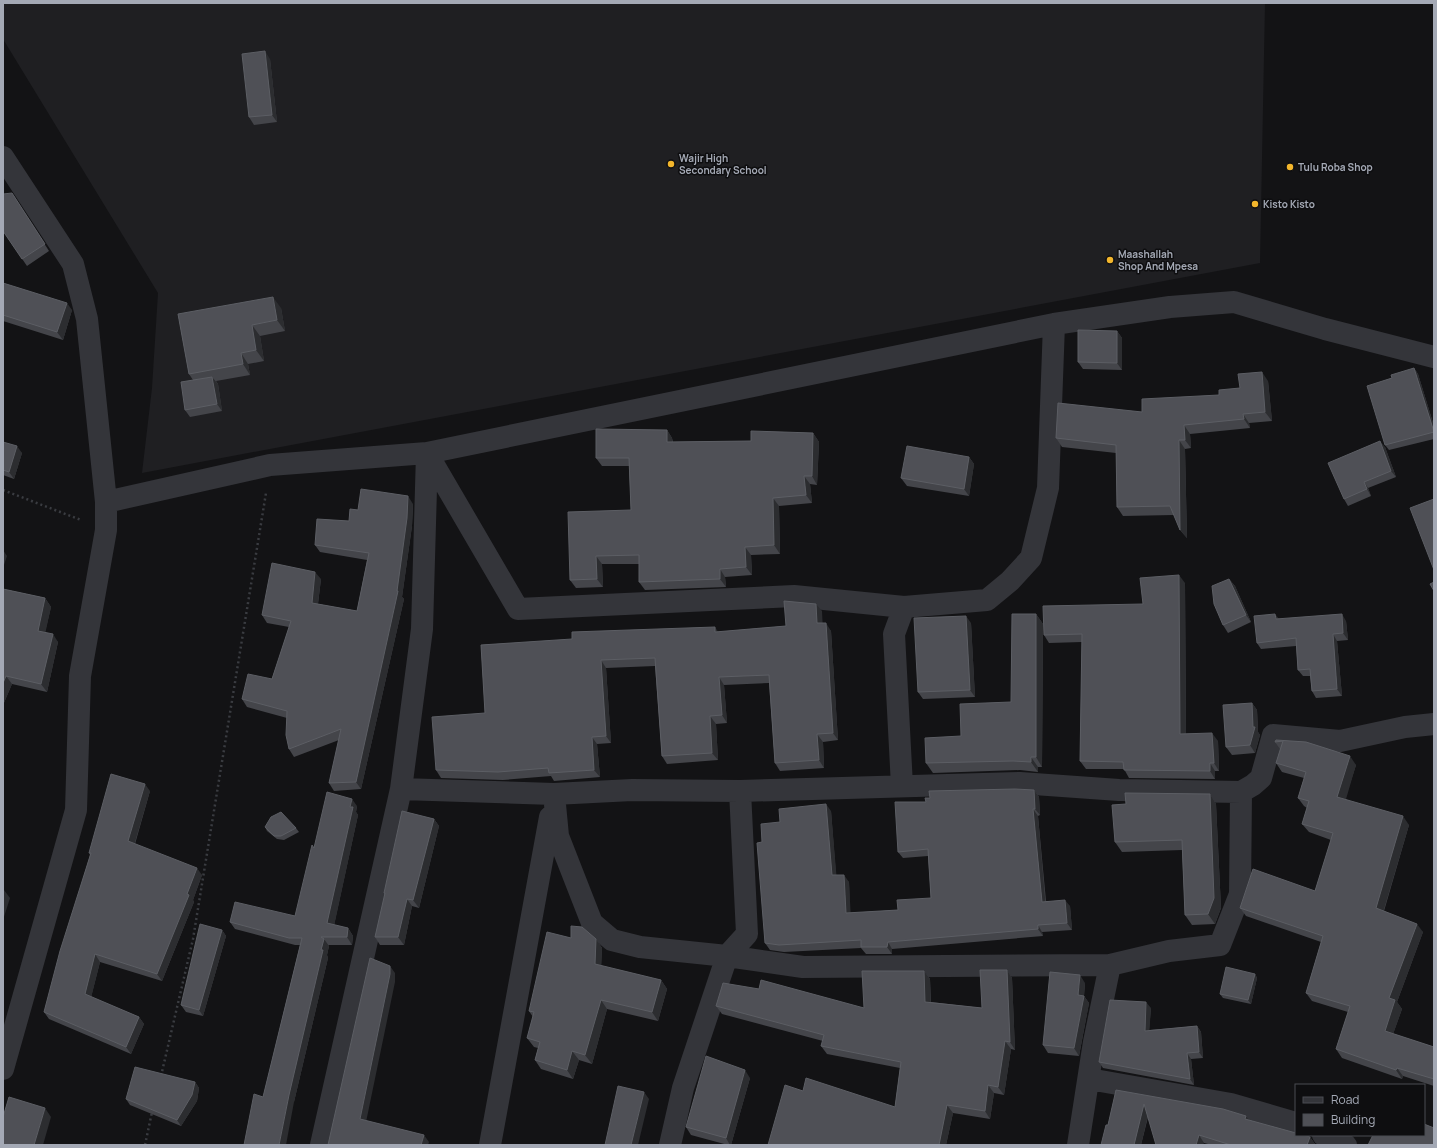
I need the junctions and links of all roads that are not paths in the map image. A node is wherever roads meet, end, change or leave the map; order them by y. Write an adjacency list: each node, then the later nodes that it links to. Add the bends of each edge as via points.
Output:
1 (3, 157): 5 (street, via 73,264 88,319)
2 (1054, 324): 3 (street, via 1170,307 1234,302); 4 (street); 6 (street, via 1048,488 1031,558 1010,582 987,600)
3 (1434, 357)
4 (427, 453): 5 (street, via 270,465); 6 (street, via 518,608 794,596); 9 (street, via 422,629)
5 (106, 502): 15 (street, via 106,530 80,676 76,810)
6 (904, 607): 8 (street, via 894,634)
7 (1434, 724): 11 (street, via 1404,727 1340,741 1272,735 1261,778)
8 (902, 786): 10 (street); 11 (street, via 1020,783 1119,790)
9 (401, 789): 12 (street); 19 (street)
10 (740, 791): 12 (street, via 632,790); 13 (street, via 747,934)
11 (1241, 792): 14 (street, via 1240,894 1220,945 1169,951)
12 (554, 794): 13 (street, via 558,836 592,923 612,940 640,947); 20 (street)
13 (727, 956): 14 (street, via 803,967); 21 (street, via 683,1088)
14 (1110, 965): 16 (street)
15 (3, 1069)
16 (1089, 1079): 17 (street, via 1231,1104); 22 (street)
17 (1295, 1123)
18 (1325, 1136): 23 (street)
19 (321, 1145)
20 (490, 1145)
21 (670, 1145)
22 (1078, 1145)
23 (1346, 1145)

